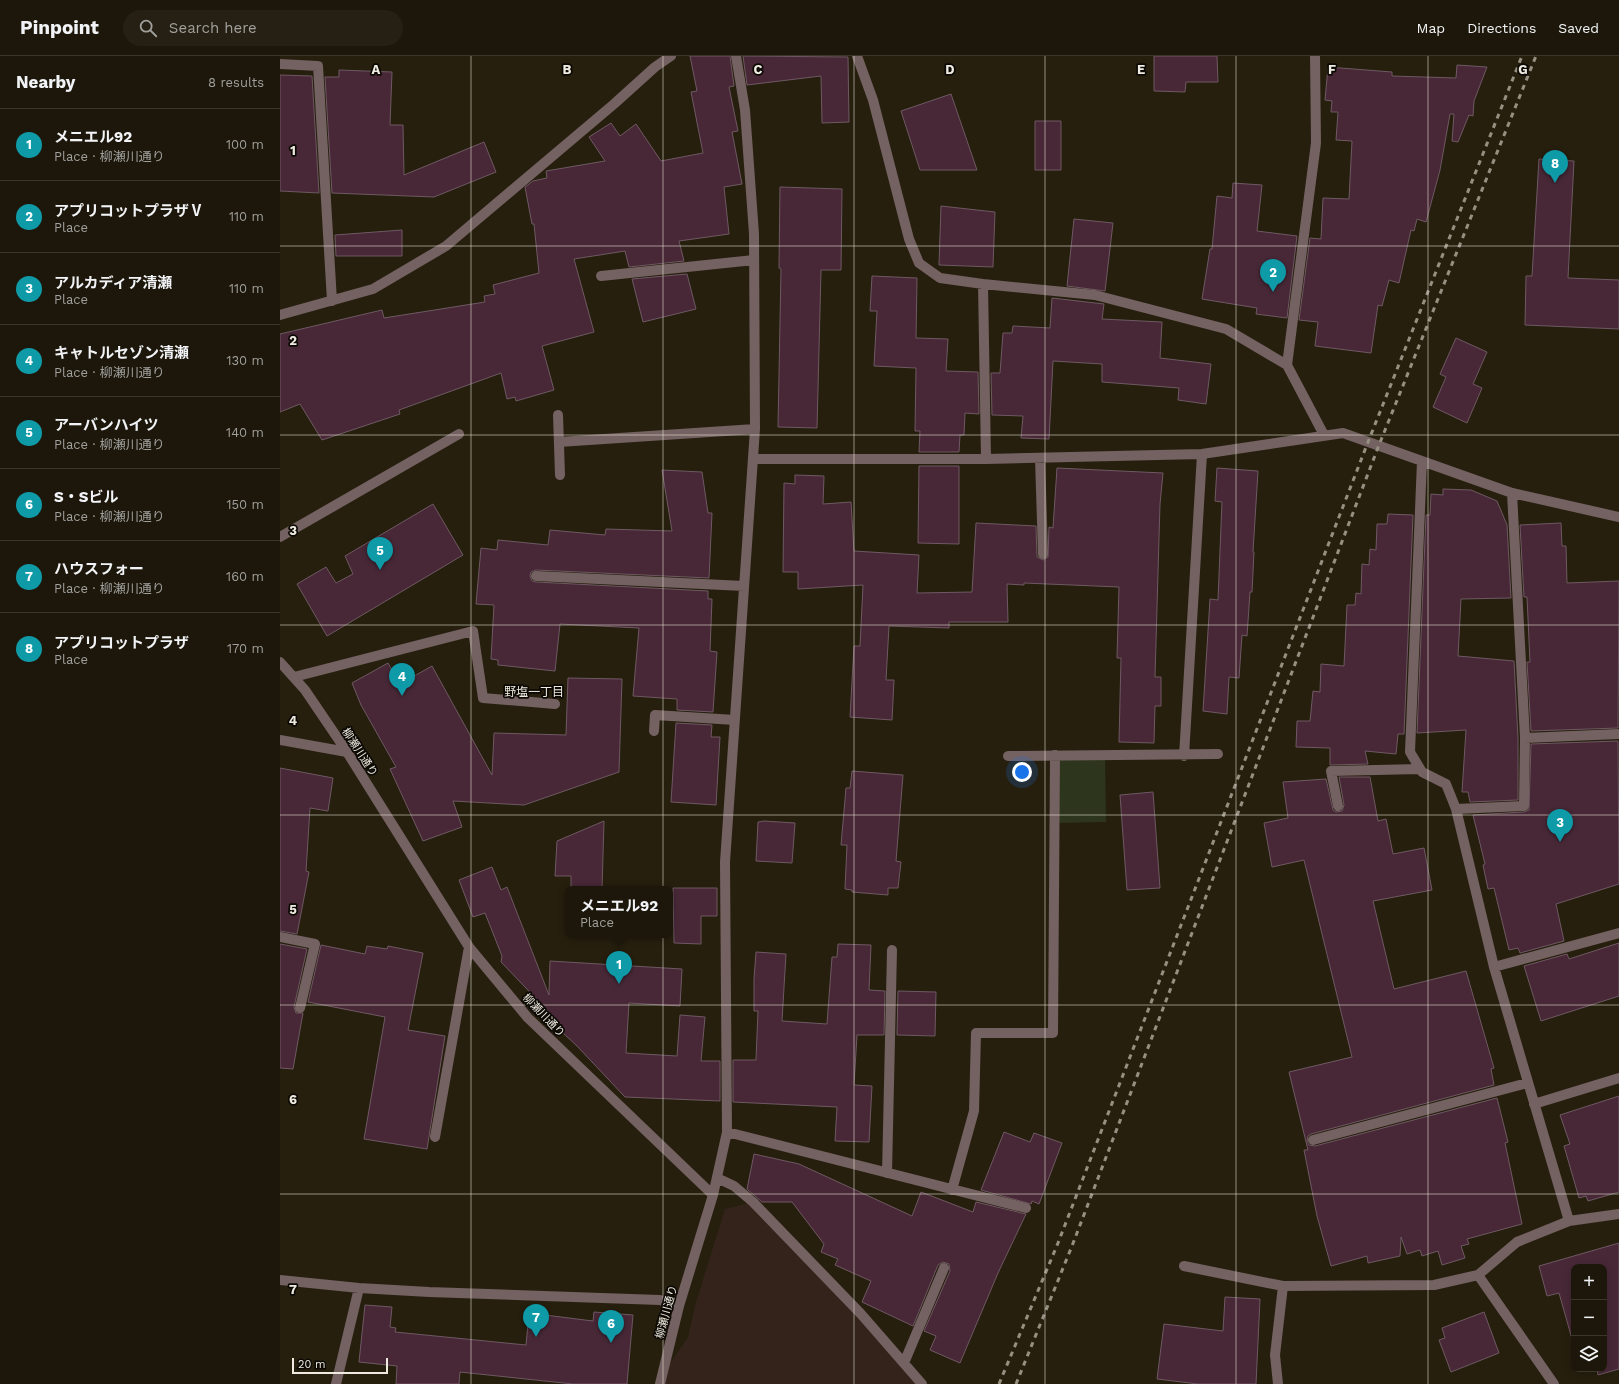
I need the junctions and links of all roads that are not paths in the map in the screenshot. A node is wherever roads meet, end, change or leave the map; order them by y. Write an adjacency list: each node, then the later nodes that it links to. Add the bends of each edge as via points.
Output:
1 (671, 56): 9 (street, via 446,246 373,289)
2 (736, 56): 6 (street, via 745,110)
3 (857, 56): 8 (street, via 874,100 909,239 919,263 940,278)
4 (1315, 56): 11 (street, via 1316,143)
5 (280, 64): 9 (street, via 318,66)
6 (754, 260): 7 (street); 13 (street)
7 (601, 276)
8 (983, 284): 11 (street, via 1095,295 1226,329); 20 (street)
9 (332, 301): 10 (street)
10 (280, 315)
11 (1287, 365): 15 (street)
12 (558, 415): 16 (street)
13 (754, 429): 16 (street); 19 (street)
14 (459, 434): 25 (street)
15 (1324, 435): 17 (street); 21 (street, via 1343,433)
16 (560, 442): 22 (street)
17 (1202, 454): 18 (street); 41 (street)
18 (1040, 458): 20 (street); 26 (street)
19 (753, 459): 20 (street); 28 (street)
20 (986, 459)
21 (1422, 461): 23 (street); 42 (street, via 1410,752)
22 (560, 475)
23 (1512, 493): 24 (street); 35 (street)
24 (1619, 517)
25 (280, 537)
26 (1043, 554)
27 (536, 576): 28 (street)
28 (744, 586): 32 (street)
29 (280, 662): 30 (street, 柳瀬川通り)
30 (294, 677): 31 (street, via 473,631 483,698); 37 (street, 柳瀬川通り)
31 (555, 704)
32 (734, 720): 33 (street, via 655,715); 54 (street, via 725,862)
33 (654, 731)
34 (1619, 734): 35 (street)
35 (1525, 738): 44 (street, via 1524,806)
36 (280, 740): 37 (street)
37 (347, 752): 47 (street, 柳瀬川通り)
38 (1218, 754): 41 (street)
39 (1055, 755): 40 (street); 41 (street); 59 (street, via 1053,1033 976,1034 974,1112)
40 (1008, 756)
41 (1184, 756)
42 (1420, 769): 43 (street, via 1331,771); 44 (street, via 1446,784)
43 (1338, 806)
44 (1456, 809): 49 (street)
45 (1619, 933): 49 (street)
46 (280, 937): 50 (street, via 315,944)
47 (469, 947): 55 (street); 60 (street, 柳瀬川通り, via 528,1018)
48 (892, 950): 57 (street)
49 (1494, 967): 52 (street)
50 (300, 1008)
51 (1619, 1078): 53 (street)
52 (1527, 1083): 53 (street); 56 (street)
53 (1534, 1104): 63 (street)
54 (727, 1132): 57 (street); 58 (street)
55 (435, 1137)
56 (1313, 1140)
57 (887, 1173): 59 (street)
58 (717, 1178): 60 (street); 71 (street, via 734,1186 753,1202 861,1314)
59 (952, 1190): 61 (street)
60 (713, 1195): 70 (street, 柳瀬川通り)
61 (1026, 1208)
62 (1619, 1214): 63 (street)
63 (1569, 1221): 66 (street, via 1516,1242)
64 (1184, 1266): 68 (street)
65 (944, 1268): 71 (street)
66 (1478, 1275): 68 (street, via 1434,1285); 76 (street)
67 (280, 1280): 69 (street)
68 (1283, 1286): 75 (street, via 1275,1356)
69 (359, 1288): 70 (street, via 660,1300); 72 (street)
70 (679, 1306): 73 (street, 柳瀬川通り)
71 (904, 1363): 74 (street)
72 (336, 1384)
73 (660, 1384)
74 (922, 1384)
75 (1278, 1384)
76 (1554, 1384)

